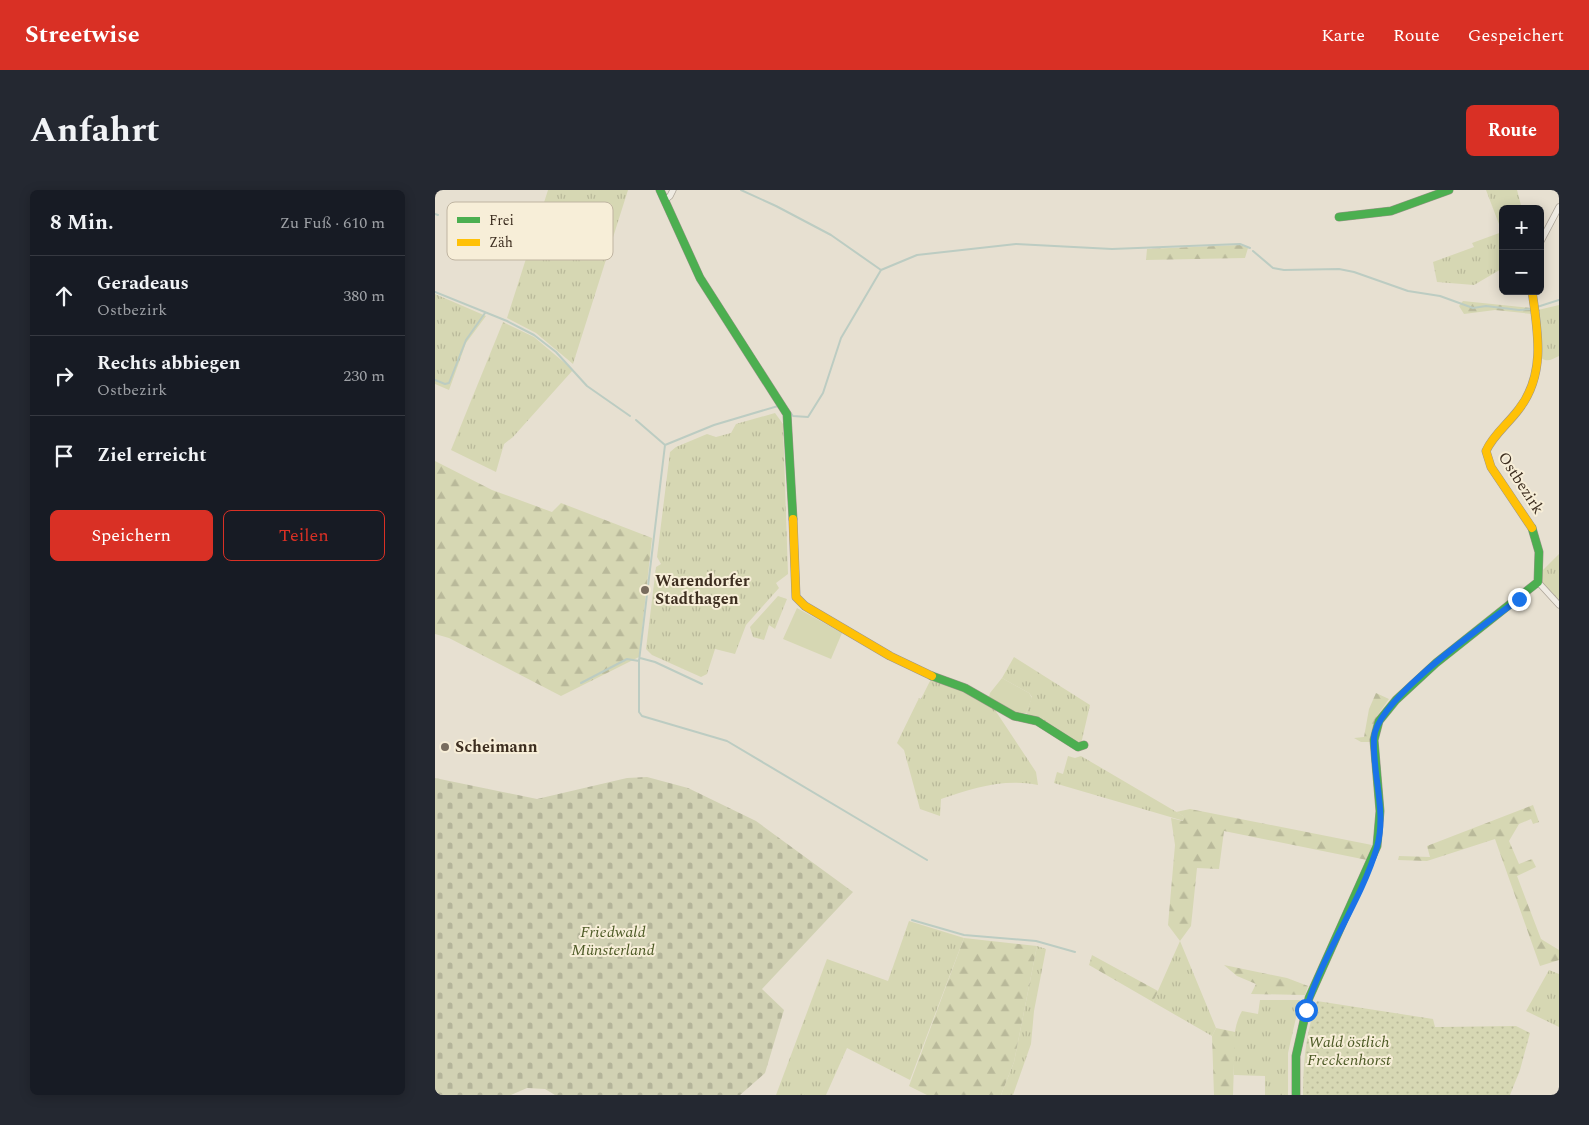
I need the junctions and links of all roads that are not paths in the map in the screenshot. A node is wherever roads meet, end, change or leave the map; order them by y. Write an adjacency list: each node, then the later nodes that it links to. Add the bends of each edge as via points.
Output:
1 (660, 190): 4 (street)
2 (673, 190): 4 (street)
3 (1449, 190): 6 (street, via 1391,211)
4 (665, 200): 11 (street, via 700,278 781,404 789,424 796,597 805,606 890,656 965,688 1014,716 1037,721 1078,747)
5 (1559, 207): 7 (street)
6 (1339, 217)
7 (1544, 235)
8 (1533, 295): 9 (street, Ostbezirk, via 1539,346 1536,374 1527,397 1486,451 1491,466 1535,533 1541,556)
9 (1538, 582): 10 (street); 12 (street, via 1436,663 1396,700 1379,721 1374,740 1380,812 1377,846 1309,998 1296,1056)
10 (1559, 605)
11 (1084, 745)
12 (1296, 1095)

